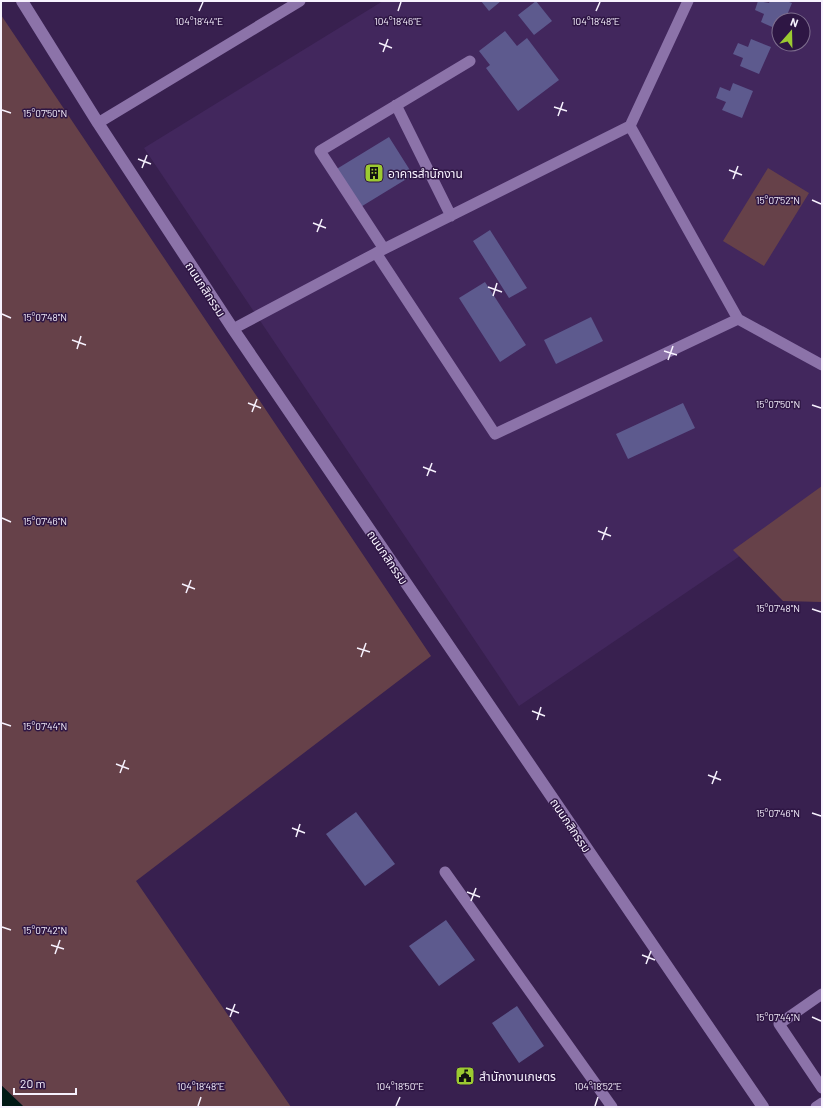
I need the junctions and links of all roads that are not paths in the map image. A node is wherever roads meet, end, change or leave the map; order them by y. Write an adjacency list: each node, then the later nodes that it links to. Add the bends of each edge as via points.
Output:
1 (22, 1): 6 (street, ถนนกสิกรรม)
2 (300, 1): 6 (lane)
3 (688, 1): 7 (lane)
4 (470, 62): 5 (lane)
5 (396, 105): 8 (lane); 9 (lane, via 320,151)
6 (98, 123): 11 (street, ถนนกสิกรรม)
7 (630, 126): 8 (lane); 10 (lane)
8 (450, 216): 9 (lane)
9 (380, 251): 10 (lane, via 495,434); 11 (lane)
10 (738, 319): 12 (lane)
11 (233, 329): 18 (street, ถนนกสิกรรม)
12 (822, 365)
13 (445, 872): 17 (lane)
14 (822, 994): 15 (lane, via 779,1024)
15 (822, 1088)
16 (822, 1103): 19 (lane)
17 (612, 1107)
18 (763, 1107)
19 (816, 1107)

